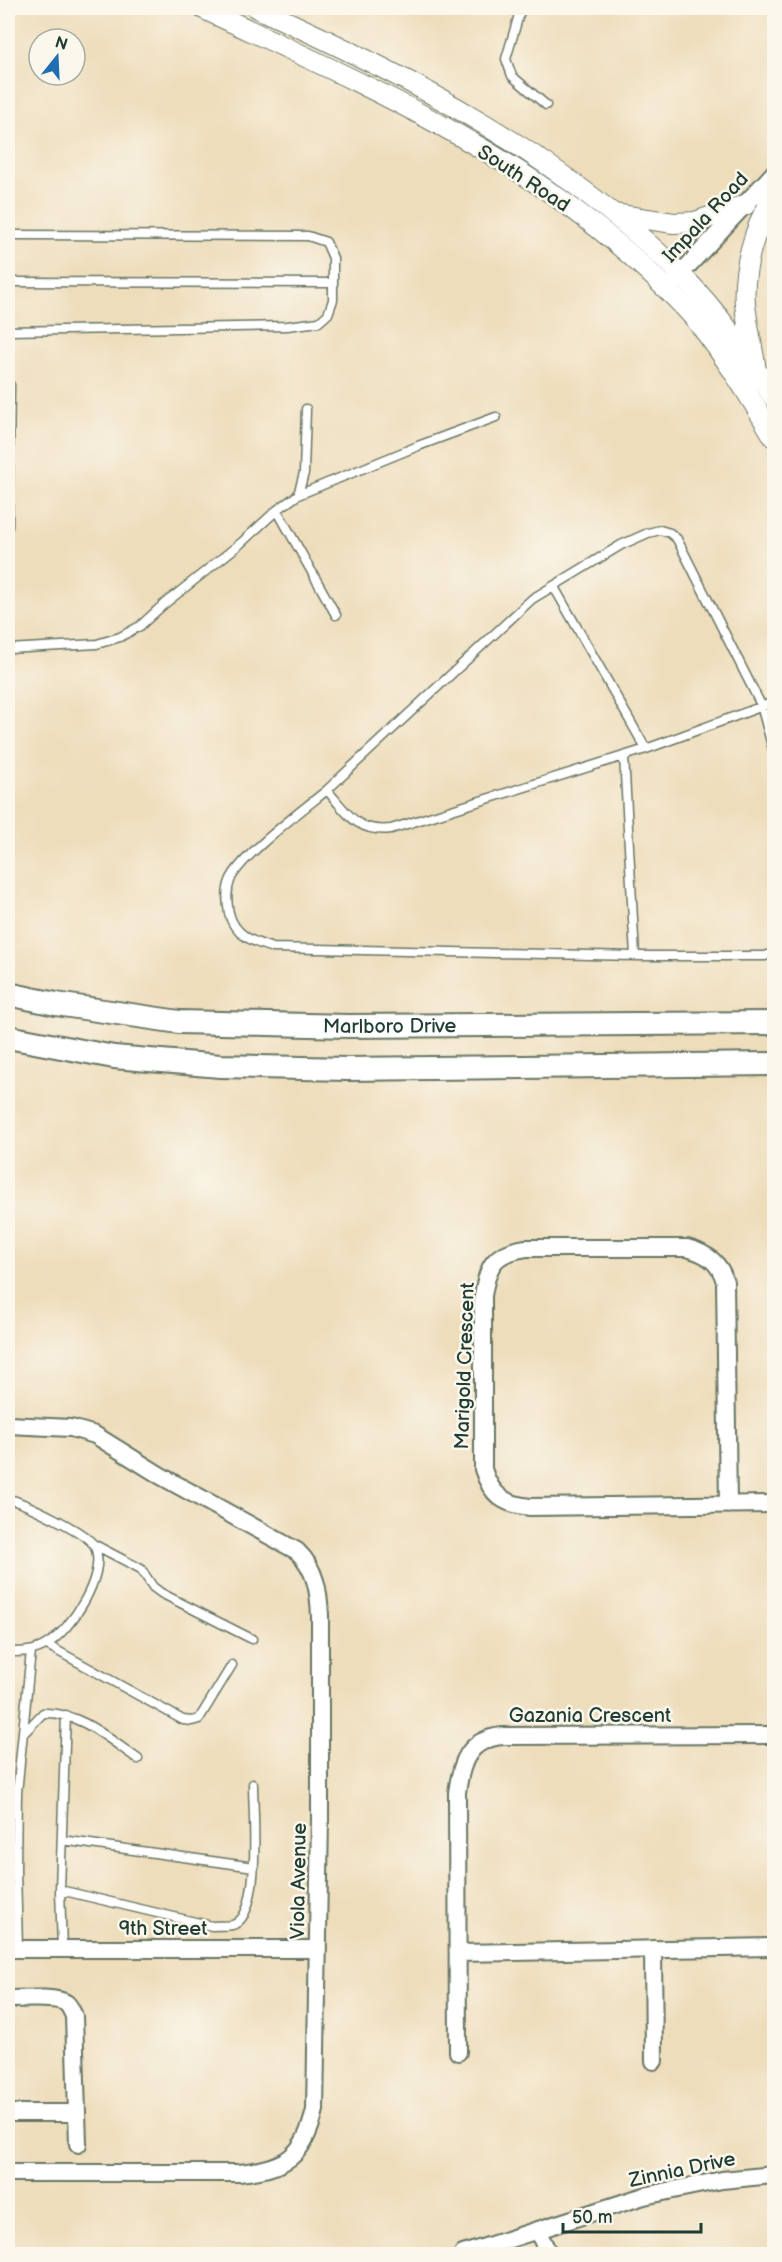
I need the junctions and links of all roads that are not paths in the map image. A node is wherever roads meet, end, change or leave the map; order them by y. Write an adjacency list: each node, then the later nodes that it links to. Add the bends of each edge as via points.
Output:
1 (202, 8): 13 (street, South Road, via 422,116 524,174 615,240)
2 (257, 8): 8 (street, South Road, via 343,46 420,88 515,144)
3 (521, 8): 4 (lane, via 506,59 512,76)
4 (546, 105)
5 (774, 173): 7 (street, Impala Road)
6 (774, 193): 15 (street, via 757,230 745,280)
7 (745, 205): 8 (street, via 695,222 674,223); 10 (street, Impala Road)
8 (613, 214): 10 (street, South Road)
9 (8, 235): 12 (lane, via 308,236 326,242 333,258)
10 (681, 274): 13 (street, Impala Road); 15 (street, South Road)
11 (8, 282): 12 (lane)
12 (333, 283): 14 (lane, via 328,314 319,322 287,326)
13 (666, 289): 20 (street, South Road, via 724,357)
14 (8, 330)
15 (755, 368): 17 (street, South Road)
16 (10, 385): 23 (lane)
17 (774, 398)
18 (306, 409): 21 (lane, via 304,473)
19 (496, 417): 21 (lane)
20 (774, 437)
21 (298, 495): 22 (lane)
22 (277, 510): 25 (lane); 26 (lane, via 140,626 120,637 97,644)
23 (8, 527)
24 (554, 587): 28 (lane, via 621,545 660,530 670,533 677,539); 29 (lane); 32 (lane, via 532,598)
25 (336, 615)
26 (8, 649)
27 (774, 702): 28 (lane)
28 (761, 705): 29 (lane); 30 (lane)
29 (646, 749): 31 (lane)
30 (774, 753)
31 (624, 756): 32 (lane, via 391,829 369,829 356,823); 34 (lane)
32 (327, 790): 34 (lane, via 250,855 230,880 230,919 245,937 273,948)
33 (774, 953): 34 (lane)
34 (635, 956)
35 (8, 994): 37 (main road, Marlboro Drive, via 179,1022 348,1026)
36 (774, 1011): 37 (main road)
37 (721, 1022): 38 (main road, Marlboro Drive)
38 (774, 1023)
39 (8, 1037): 40 (main road, via 114,1057 220,1066 347,1069)
40 (774, 1064)
41 (8, 1425): 62 (street, Viola Avenue, via 71,1428 95,1435 297,1551 313,1571 320,1617)
42 (8, 1499): 45 (lane, via 34,1508)
43 (774, 1504): 44 (street, Marigold Crescent)
44 (728, 1505): 44 (street, Marigold Crescent, via 530,1507 506,1502 495,1494 483,1469 483,1296 489,1269 500,1255 526,1248 687,1248 699,1251 718,1265 725,1282)
45 (95, 1545): 46 (lane, via 141,1569 161,1593); 47 (lane, via 93,1584 69,1623)
46 (252, 1639)
47 (47, 1645): 48 (lane); 50 (lane, via 183,1720 192,1721 200,1719)
48 (31, 1651): 49 (lane); 52 (lane)
49 (8, 1652)
50 (232, 1665)
51 (66, 1716): 52 (lane, via 43,1713); 54 (lane); 56 (lane)
52 (23, 1734): 60 (lane, via 17,1793)
53 (774, 1735): 64 (street, Gazania Crescent, via 503,1736 474,1747 466,1756 457,1793)
54 (138, 1759)
55 (253, 1784): 57 (lane)
56 (62, 1840): 57 (lane); 58 (lane)
57 (254, 1867): 58 (lane, via 246,1914 235,1924 212,1926)
58 (60, 1890): 61 (lane)
59 (774, 1947): 63 (street)
60 (13, 1948): 61 (street, 9th Street)
61 (62, 1948): 62 (street, 9th Street)
62 (318, 1949): 71 (street, Viola Avenue, via 315,2109 304,2142 290,2160 239,2174)
63 (653, 1949): 64 (street); 67 (street)
64 (458, 1953): 66 (street, Gazania Crescent)
65 (8, 1999): 69 (street, via 56,2000 66,2003 71,2010)
66 (458, 2052)
67 (654, 2061)
68 (8, 2113): 69 (street)
69 (77, 2113): 70 (street)
70 (78, 2144)
71 (8, 2173)
72 (774, 2175): 73 (street, Zinnia Drive, via 722,2180 644,2196)
73 (537, 2232): 74 (street, Zinnia Drive); 75 (street)
74 (463, 2254)
75 (549, 2254)

